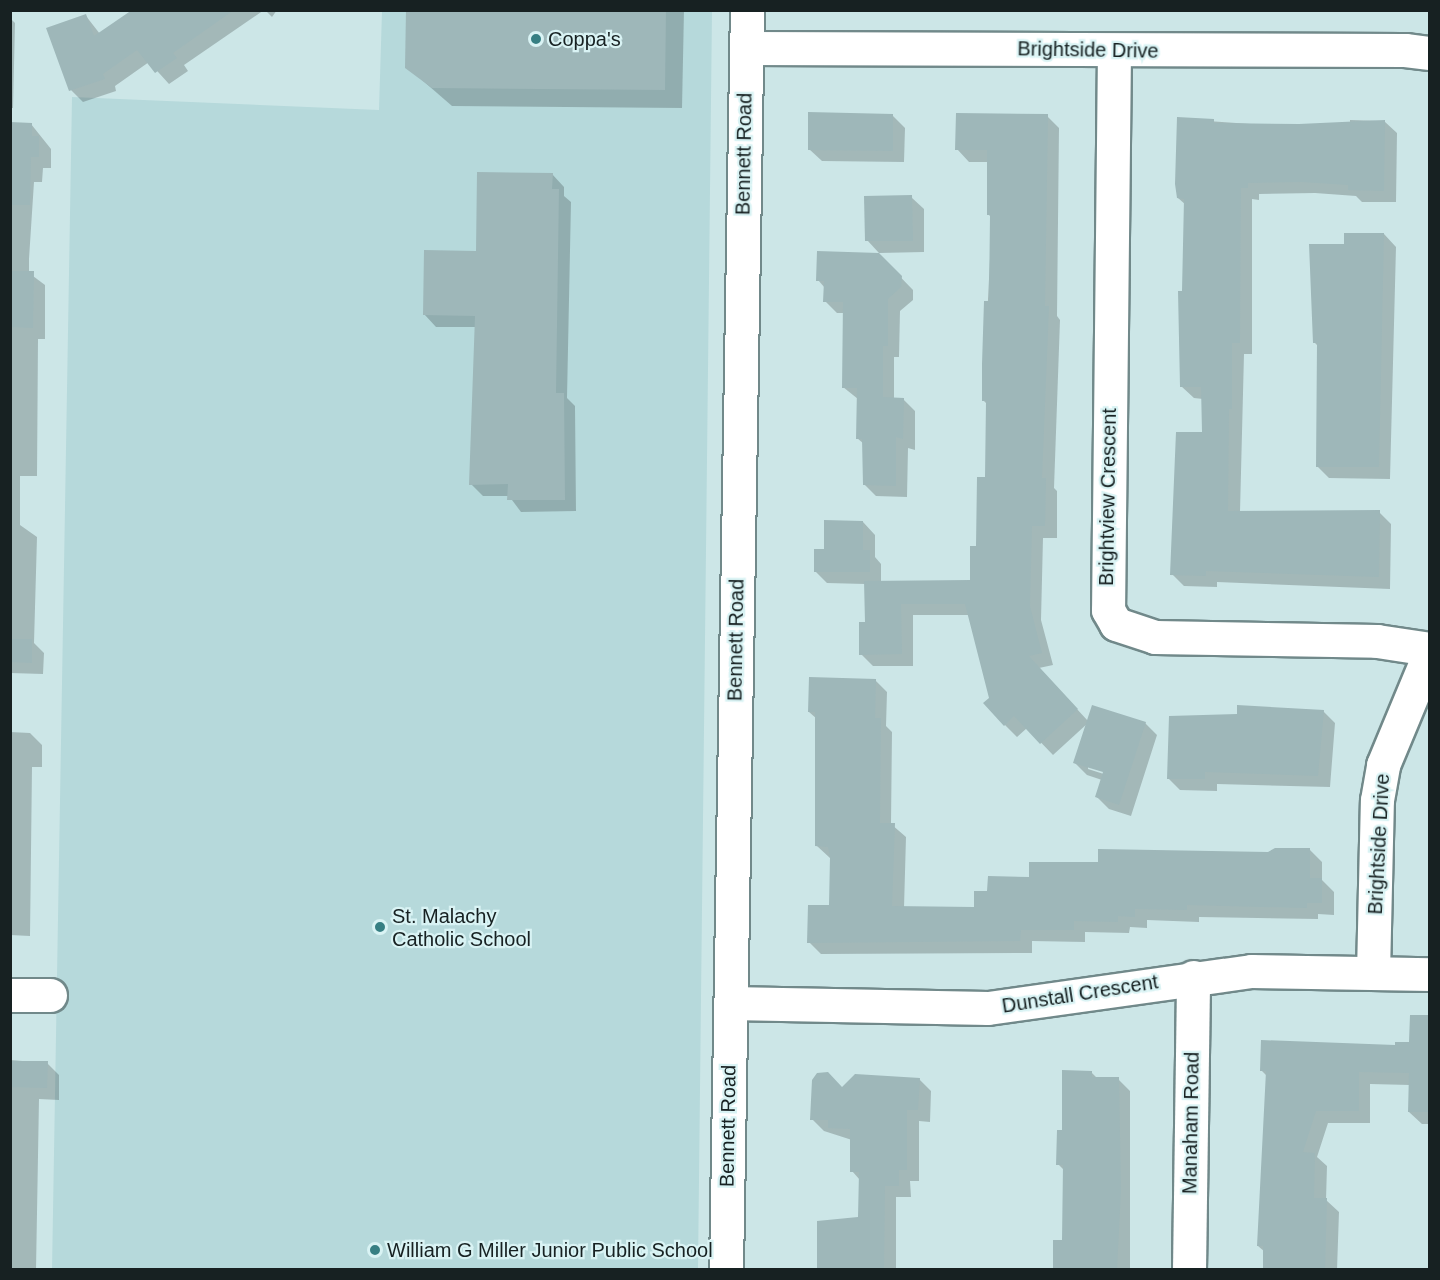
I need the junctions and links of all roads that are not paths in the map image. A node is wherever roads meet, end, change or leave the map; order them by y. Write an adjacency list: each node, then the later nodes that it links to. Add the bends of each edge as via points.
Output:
1 (747, 10): 2 (street, Bennett Road)
2 (746, 48): 3 (street, Brightside Drive); 11 (street, Bennett Road)
3 (1114, 51): 4 (street, Brightside Drive); 5 (street, Brightview Crescent, via 1108,610 1116,624 1155,637 1377,641)
4 (1430, 53)
5 (1430, 650): 6 (street, Brightside Drive, via 1383,765 1377,800)
6 (1373, 973): 7 (street, Dunstall Crescent); 8 (street, Dunstall Crescent, via 1251,971)
7 (1430, 974)
8 (1193, 977): 11 (street, Dunstall Crescent, via 988,1008); 13 (street, Manaham Road)
9 (10, 995): 10 (street)
10 (50, 995)
11 (730, 1003): 12 (street, Bennett Road)
12 (726, 1269)
13 (1189, 1269)

